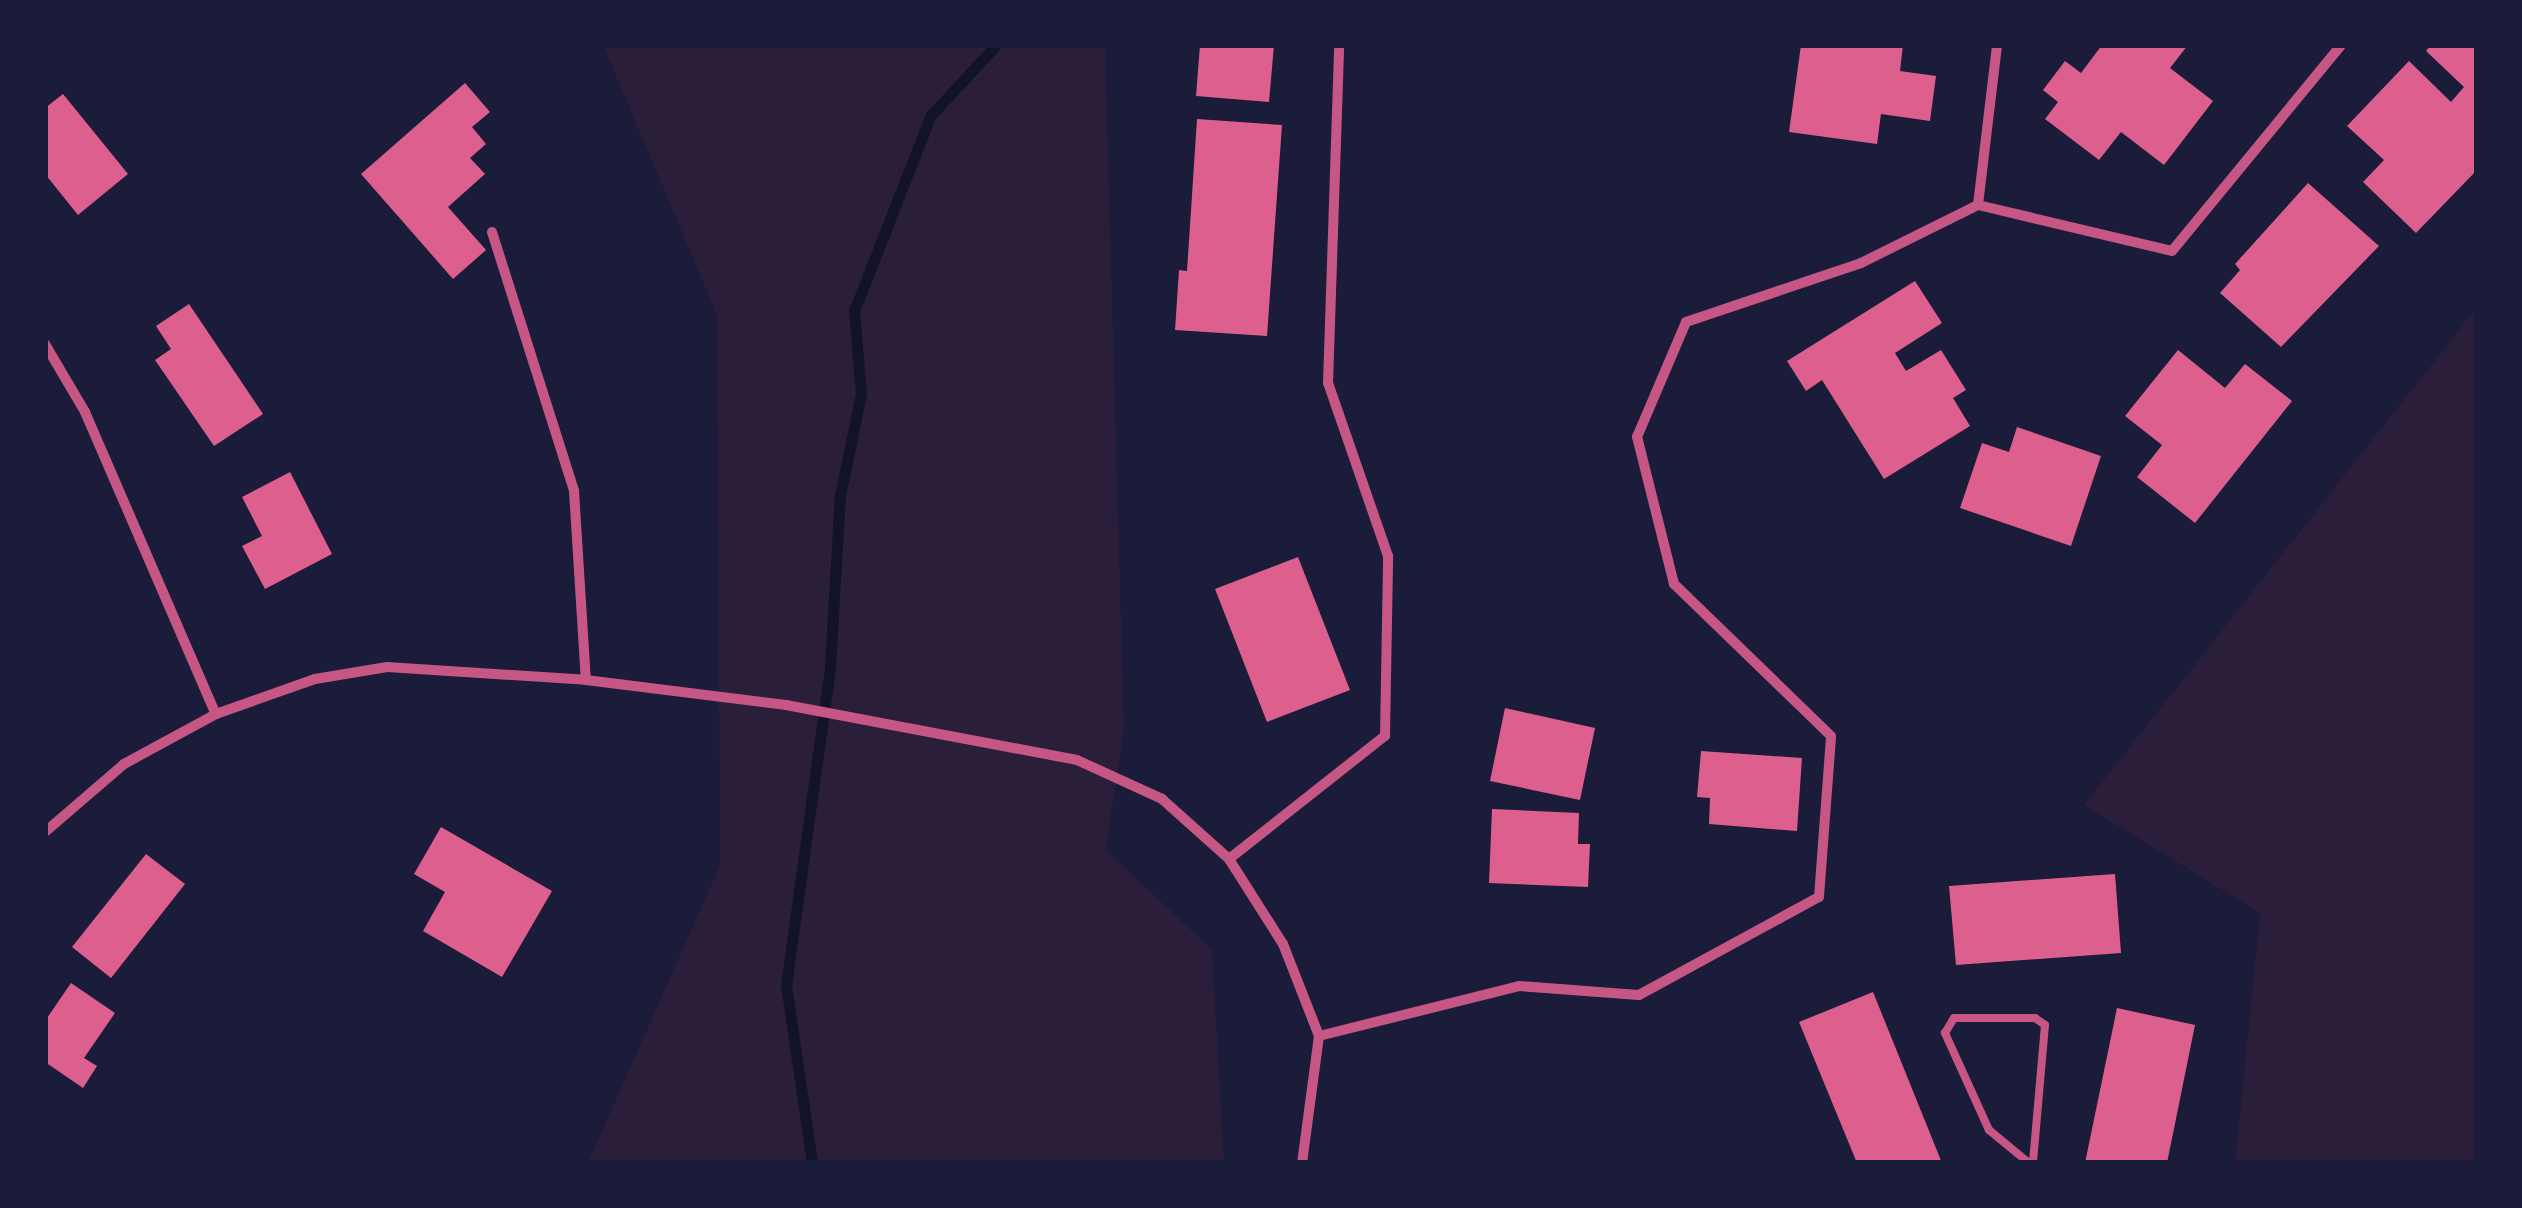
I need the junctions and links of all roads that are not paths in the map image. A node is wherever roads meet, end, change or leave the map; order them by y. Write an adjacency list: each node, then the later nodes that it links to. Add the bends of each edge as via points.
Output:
1 (1339, 45): 10 (street, via 1328,383 1388,556 1384,736)
2 (1996, 45): 4 (street)
3 (2341, 45): 4 (street, via 2172,251)
4 (1978, 205): 11 (street, via 1861,263 1686,322 1637,436 1674,584 1831,736 1819,897 1639,995 1519,986)
5 (492, 232): 7 (street, via 574,491)
6 (45, 344): 8 (street, via 85,412)
7 (586, 680): 8 (street, via 387,667 315,679); 10 (street, via 862,717 1078,760 1162,798)
8 (216, 714): 9 (street, via 124,764)
9 (45, 832)
10 (1229, 859): 11 (street, via 1284,944)
11 (1319, 1036): 12 (street)
12 (1302, 1163)
13 (2031, 1163): 13 (lane, via 1989,1130 1945,1033 1954,1018 2035,1018 2045,1025)

